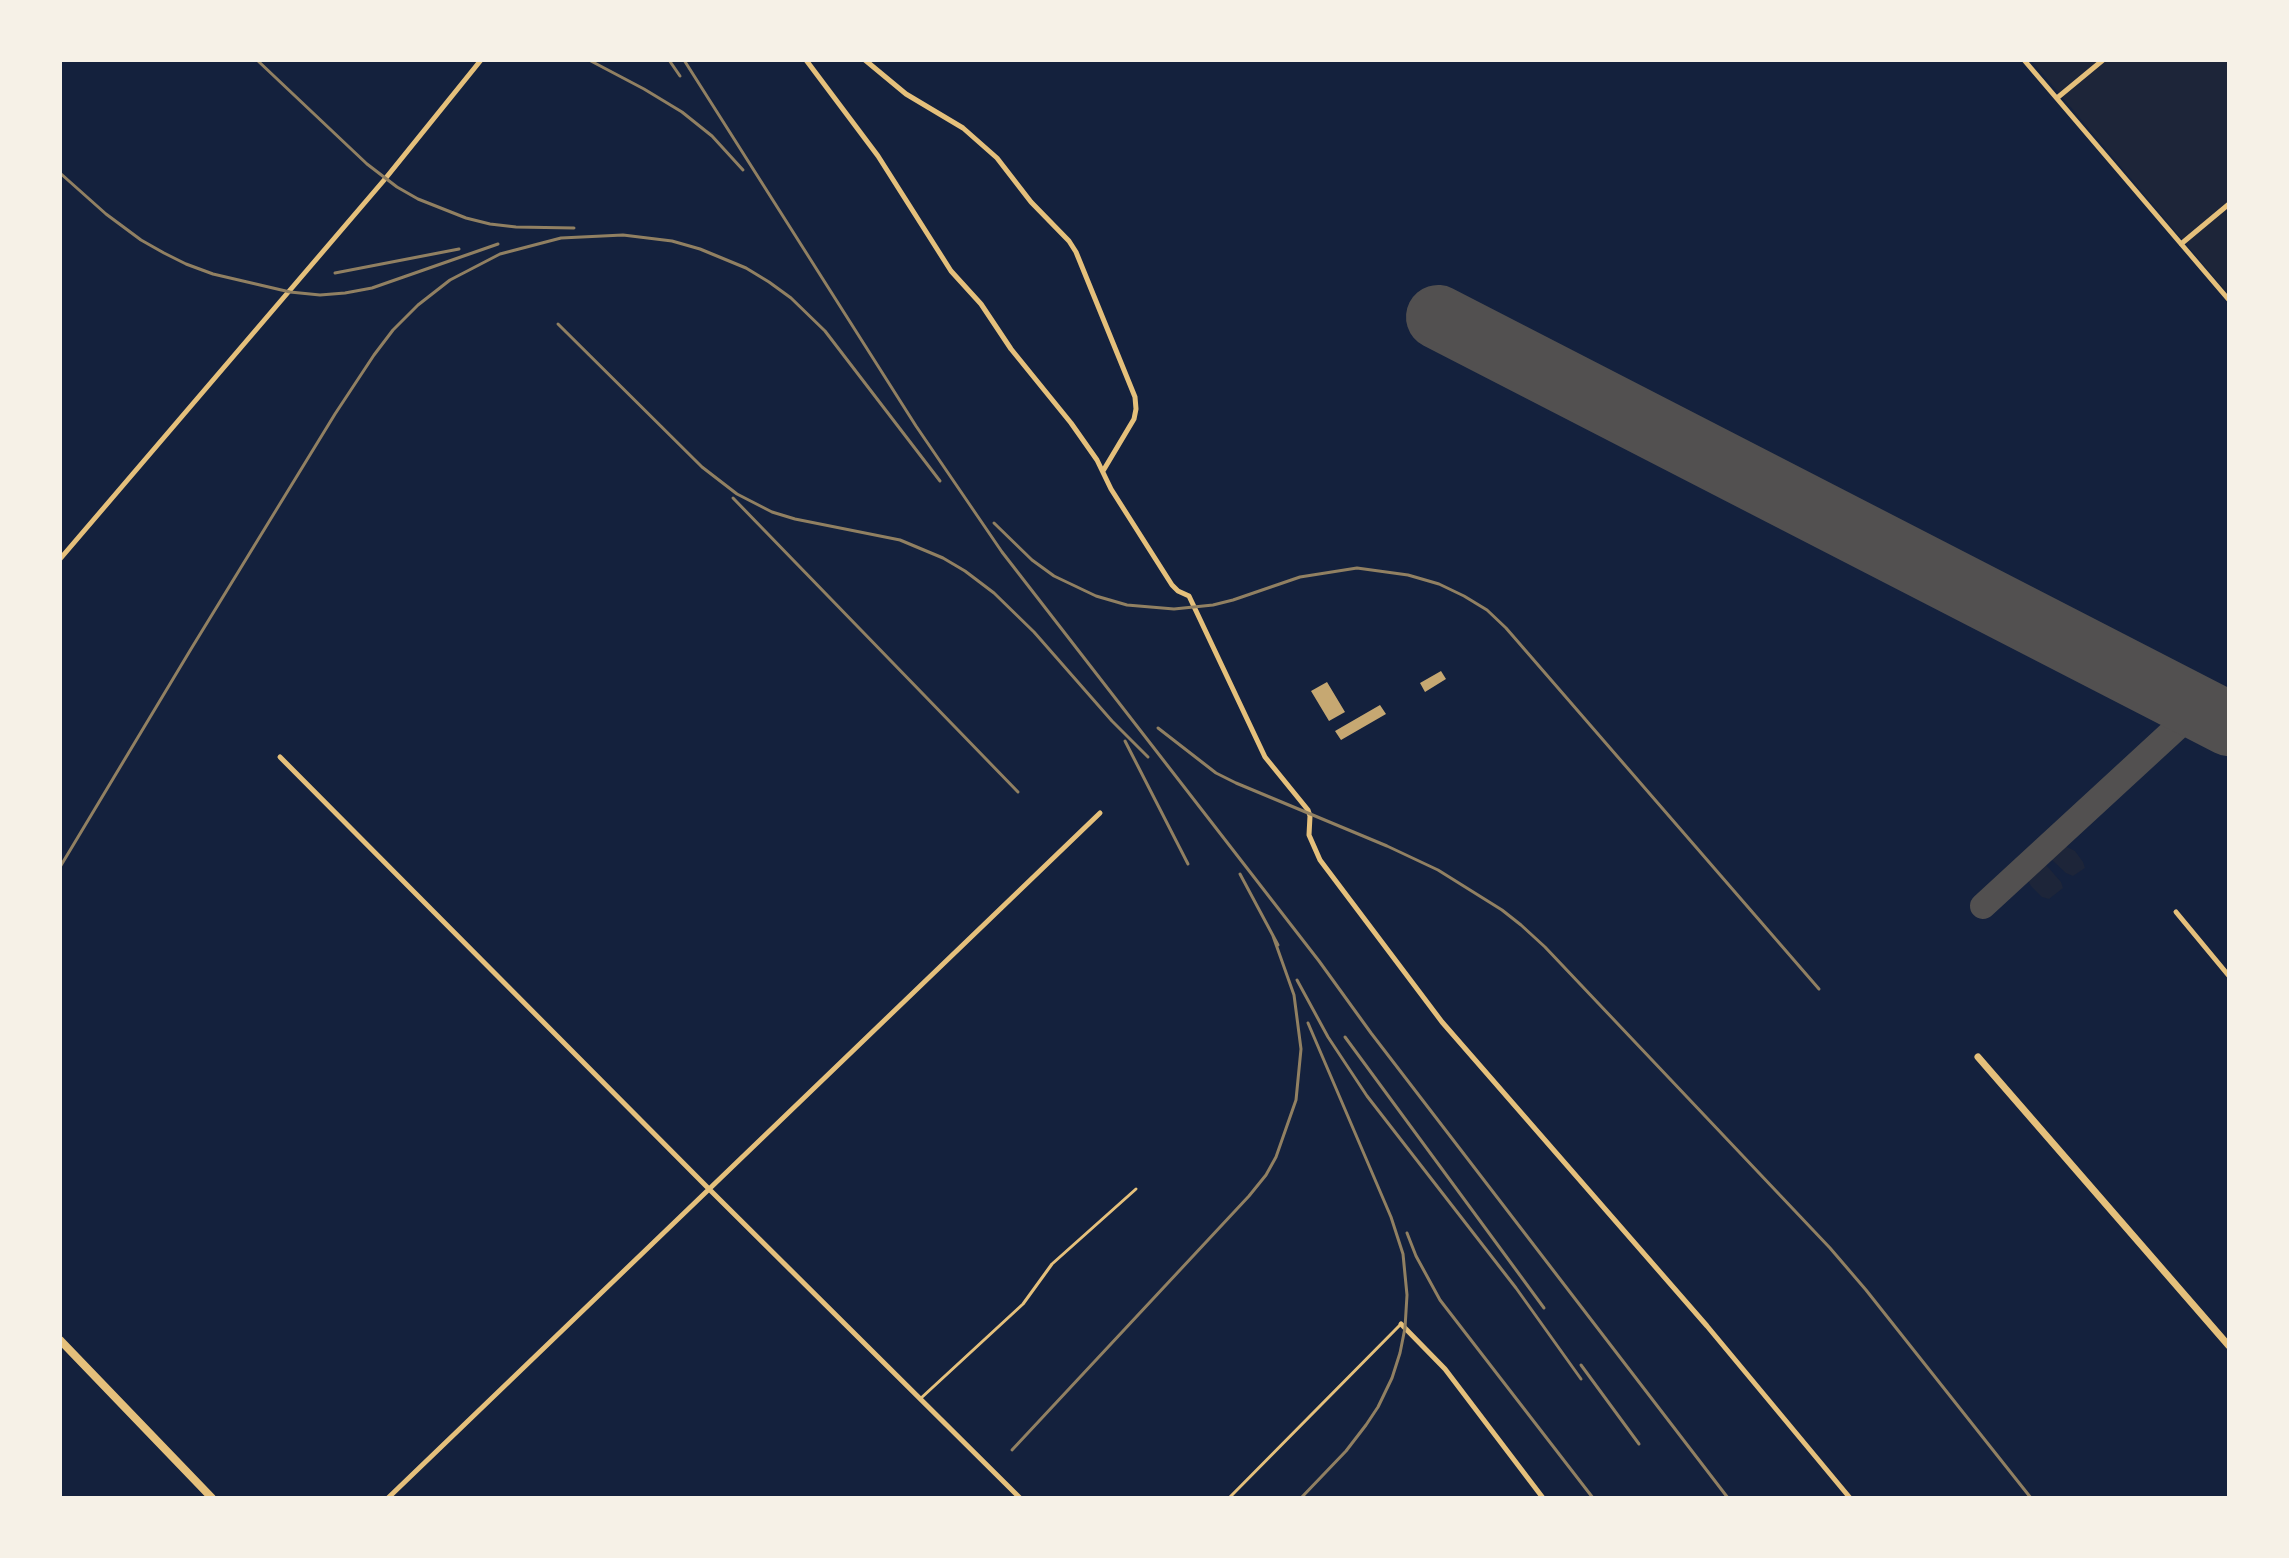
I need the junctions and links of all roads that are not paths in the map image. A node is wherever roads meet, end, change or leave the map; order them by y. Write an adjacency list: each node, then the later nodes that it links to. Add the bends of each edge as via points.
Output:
1 (481, 60): 11 (street)
2 (806, 60): 10 (street, via 878,156 951,271 1071,423)
3 (865, 60): 10 (street, via 997,158 1076,252 1135,397 1134,419)
4 (2024, 60): 6 (street)
5 (2103, 60): 6 (street)
6 (2057, 98): 8 (street)
7 (2229, 204): 8 (street)
8 (2181, 244): 9 (street)
9 (2229, 300)
10 (1103, 472): 28 (street, via 1164,573 1189,596 1265,757 1308,810 1309,835 1320,860 1442,1022)
11 (60, 559)
12 (280, 757): 17 (street)
13 (1100, 813): 17 (street)
14 (2176, 912): 15 (street)
15 (2229, 976)
16 (1978, 1057): 21 (street)
17 (709, 1189): 22 (street); 24 (street)
18 (1136, 1189): 22 (lane, via 1052,1264 1023,1304)
19 (1401, 1324): 26 (lane); 27 (street, via 1445,1369)
20 (60, 1340): 23 (main road)
21 (2229, 1346)
22 (920, 1399): 25 (street)
23 (212, 1498)
24 (388, 1498)
25 (1020, 1498)
26 (1229, 1498)
27 (1543, 1498)
28 (1850, 1498)

